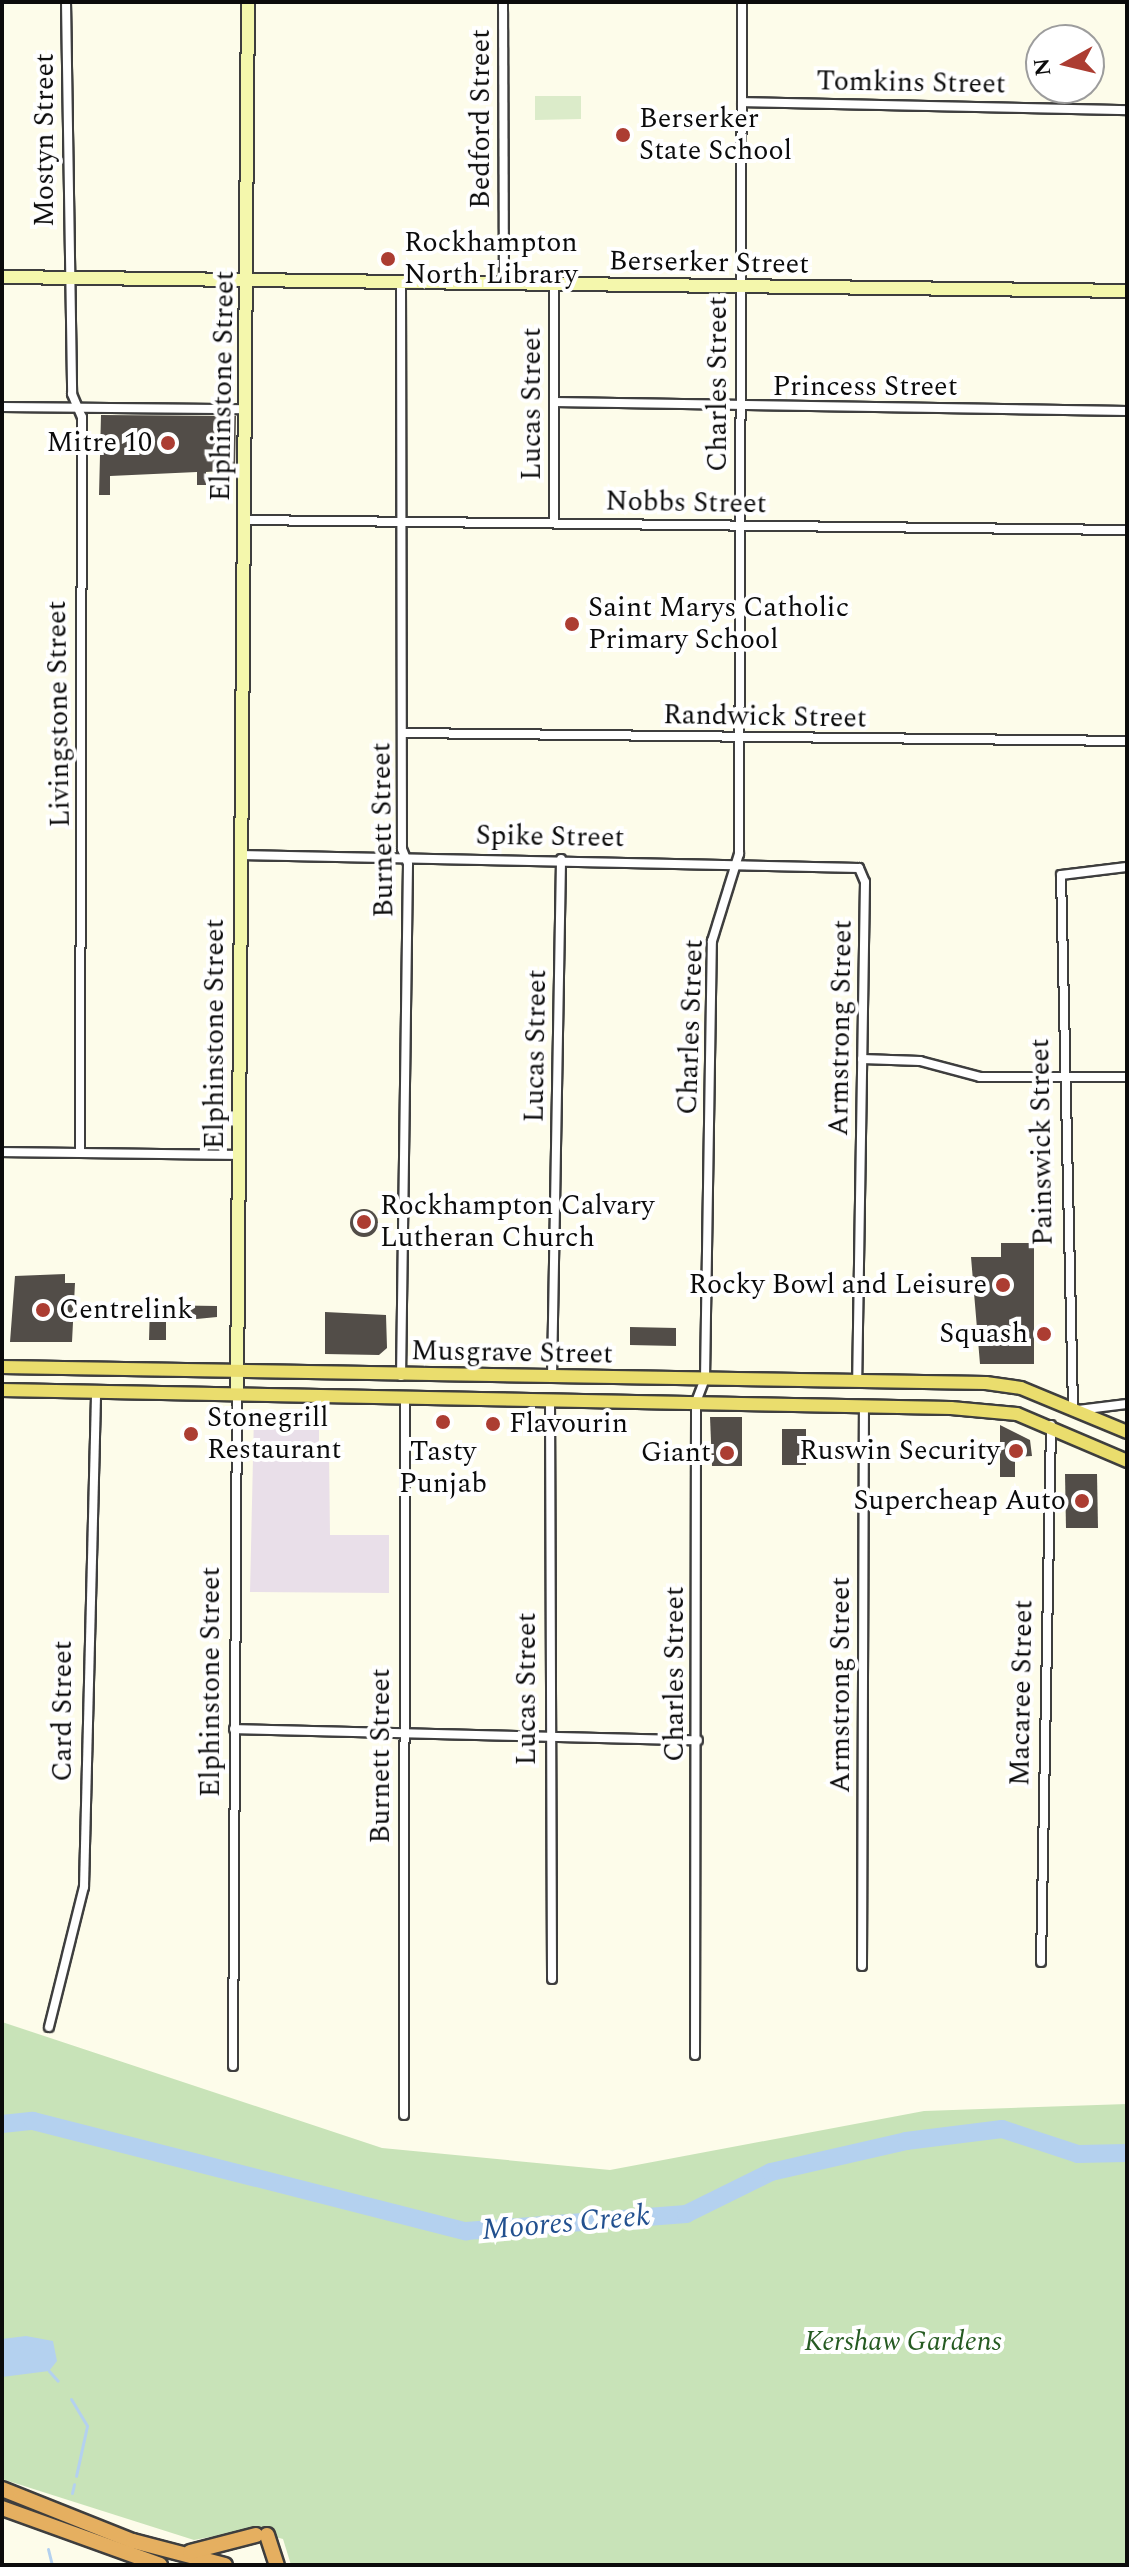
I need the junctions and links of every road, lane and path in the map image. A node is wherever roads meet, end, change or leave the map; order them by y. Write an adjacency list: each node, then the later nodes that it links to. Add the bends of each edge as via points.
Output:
1 (66, 2): 8 (street, Mostyn Street)
2 (248, 2): 9 (street, Elphinstone Street)
3 (503, 2): 11 (street, Bedford Street)
4 (742, 2): 5 (street, Charles Street)
5 (742, 102): 6 (street, Tomkins Street); 13 (street, Charles Street)
6 (1127, 110)
7 (2, 277): 8 (street, Berserker Street)
8 (70, 278): 9 (street, Berserker Street); 17 (street, Livingstone Street)
9 (248, 280): 10 (street, Berserker Street); 19 (street, Elphinstone Street)
10 (401, 283): 11 (street, Berserker Street); 22 (street, Burnett Street)
11 (504, 283): 12 (street, Berserker Street)
12 (554, 285): 13 (street, Berserker Street); 15 (street, Lucas Street)
13 (741, 287): 14 (street, Berserker Street); 18 (street, Charles Street)
14 (1127, 291)
15 (554, 402): 18 (street, Princess Street); 23 (street, Lucas Street)
16 (2, 407): 17 (street)
17 (78, 407): 19 (street); 39 (street, Livingstone Street)
18 (740, 408): 20 (street, Princess Street); 24 (street, Charles Street)
19 (246, 409): 21 (street, Elphinstone Street)
20 (1127, 411)
21 (245, 520): 22 (street, Nobbs Street); 29 (street, Elphinstone Street)
22 (403, 521): 23 (street, Nobbs Street); 26 (street, Burnett Street)
23 (554, 523): 24 (street, Nobbs Street)
24 (740, 526): 25 (street, Nobbs Street); 27 (street, Charles Street)
25 (1127, 530)
26 (403, 733): 27 (street, Randwick Street); 30 (street, Burnett Street)
27 (740, 739): 28 (street, Randwick Street); 32 (street, Charles Street)
28 (1127, 741)
29 (240, 855): 30 (street, Spike Street); 40 (street, Elphinstone Street)
30 (406, 857): 31 (street, Spike Street); 43 (street, Burnett Street)
31 (561, 859): 32 (street, Spike Street); 44 (street, Lucas Street)
32 (736, 862): 34 (street, Spike Street); 45 (street, Charles Street, via 712,941)
33 (1127, 867): 36 (street, Painswick Street, via 1061,875)
34 (859, 868): 35 (street, Armstrong Street)
35 (862, 1059): 36 (street, via 920,1061 980,1077); 46 (street, Armstrong Street)
36 (1065, 1077): 37 (street); 55 (street, Painswick Street)
37 (1127, 1077)
38 (2, 1152): 39 (street)
39 (80, 1152): 40 (street)
40 (239, 1155): 42 (street, Elphinstone Street)
41 (2, 1367): 42 (main road, Musgrave Street)
42 (237, 1371): 43 (main road, Musgrave Street); 49 (street, Elphinstone Street)
43 (401, 1376): 44 (main road, Musgrave Street)
44 (552, 1377): 45 (main road, Musgrave Street)
45 (705, 1379): 46 (main road, Musgrave Street); 52 (street, Charles Street)
46 (857, 1381): 55 (main road, Musgrave Street, via 1021,1388)
47 (2, 1390): 48 (main road, Musgrave Street)
48 (96, 1392): 49 (main road, Musgrave Street); 66 (street, Card Street, via 84,1887)
49 (237, 1394): 50 (main road, Musgrave Street); 59 (street, Elphinstone Street)
50 (405, 1397): 51 (main road, Musgrave Street); 60 (street, Burnett Street)
51 (550, 1400): 52 (main road, Musgrave Street); 61 (street, Lucas Street)
52 (696, 1402): 54 (main road, Musgrave Street); 62 (street, Charles Street)
53 (1127, 1404): 55 (street)
54 (864, 1405): 56 (main road, Musgrave Street, via 1017,1414); 64 (street, Armstrong Street)
55 (1075, 1408): 57 (main road, Musgrave Street)
56 (1051, 1425): 58 (main road, Musgrave Street); 63 (street, Macaree Street)
57 (1127, 1432)
58 (1127, 1461)
59 (234, 1729): 60 (street); 68 (street, Elphinstone Street)
60 (403, 1734): 61 (street); 69 (street, Burnett Street)
61 (549, 1737): 62 (street); 65 (street, Lucas Street)
62 (698, 1740): 67 (street, Charles Street)
63 (1041, 1962)
64 (862, 1966)
65 (552, 1979)
66 (49, 2027)
67 (695, 2055)
68 (233, 2066)
69 (404, 2115)
70 (2, 2489): 72 (highway)
71 (2, 2508): 73 (highway)
72 (177, 2553): 74 (highway); 75 (highway, via 261,2535)
73 (160, 2565)
74 (225, 2565)
75 (277, 2565)

